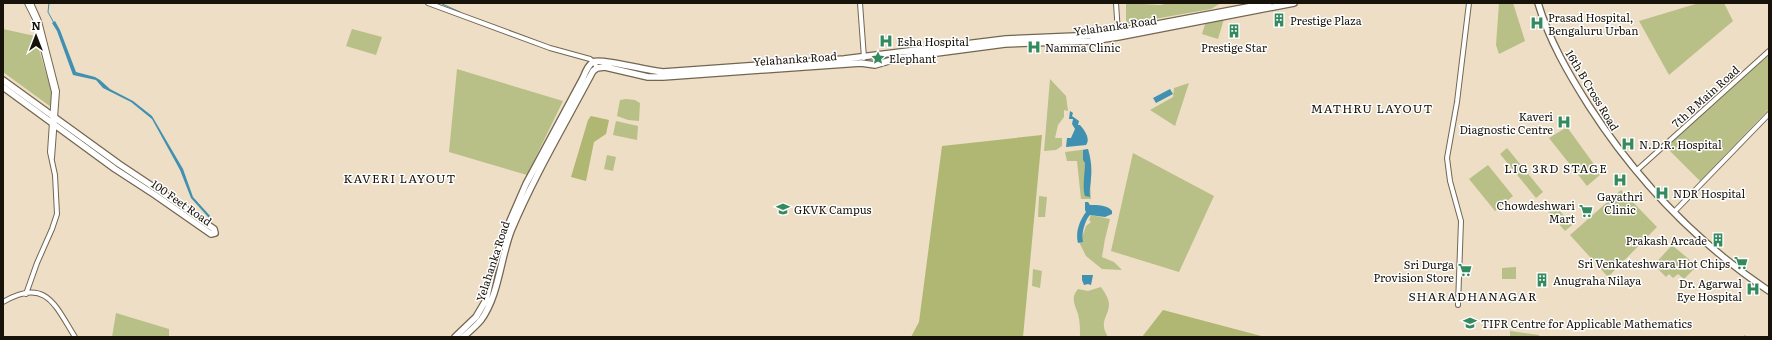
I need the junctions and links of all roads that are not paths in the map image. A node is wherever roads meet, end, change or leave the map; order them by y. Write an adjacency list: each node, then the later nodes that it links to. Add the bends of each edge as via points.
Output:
1 (27, 3): 19 (street, via 36,22 53,86)
2 (31, 3): 19 (street, via 39,21 56,86 58,97)
3 (428, 3): 13 (street, via 500,31)
4 (860, 3): 12 (street)
5 (1116, 3): 10 (street)
6 (1269, 3): 10 (main road, Yelahanka Road)
7 (1294, 3): 10 (main road, Yelahanka Road)
8 (1469, 3): 25 (street, via 1457,102 1447,158 1450,181 1461,221)
9 (1538, 3): 20 (main road, 16th B Cross Road, via 1556,48 1570,74 1608,135)
10 (1118, 34): 12 (main road, Yelahanka Road, via 986,41); 14 (main road, Yelahanka Road, via 1091,41 1005,44 899,58 875,65)
11 (1769, 51): 20 (street, 7th B Main Road)
12 (864, 56): 13 (main road, Yelahanka Road, via 663,72 604,61); 14 (street)
13 (594, 62): 15 (street); 27 (main road, Yelahanka Road, via 525,186 495,260 486,300 476,317)
14 (865, 63): 15 (main road, Yelahanka Road, via 664,77 648,77 607,67)
15 (597, 68): 28 (main road, Yelahanka Road, via 593,71 531,187 511,232 491,302 480,321)
16 (3, 80): 19 (main road, 100 Feet Road)
17 (3, 87): 19 (main road, 100 Feet Road)
18 (1769, 114): 21 (street)
19 (54, 122): 19 (main road, 100 Feet Road, via 158,190 214,229 215,233 211,234 115,169); 23 (street, via 52,159 56,214)
20 (1636, 172): 21 (main road, 16th B Cross Road)
21 (1674, 212): 22 (main road, 16th B Cross Road, via 1713,250)
22 (1769, 291)
23 (26, 294): 24 (street, via 15,295); 26 (street, via 33,292 51,299)
24 (3, 302)
25 (1458, 305)
26 (75, 337)
27 (455, 337)
28 (463, 337)

